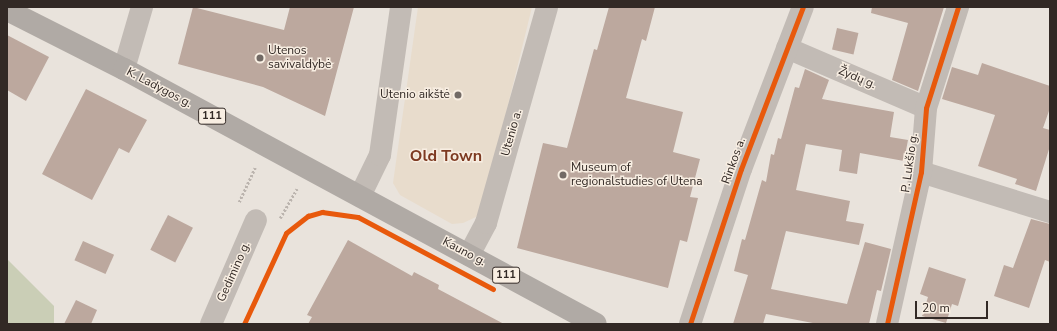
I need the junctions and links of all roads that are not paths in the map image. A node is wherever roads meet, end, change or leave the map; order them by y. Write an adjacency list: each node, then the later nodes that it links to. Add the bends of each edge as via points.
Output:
1 (142, 7): 8 (street)
2 (401, 7): 11 (street, via 380,155 373,175)
3 (547, 7): 15 (street, Utenio a., via 486,223)
4 (803, 7): 7 (street, Rinkos a.)
5 (958, 7): 9 (street, P. Lukšio g.)
6 (7, 10): 8 (main road, K. Ladygos g. / 111)
7 (787, 48): 9 (street, Žydų g.); 18 (street, Rinkos a., via 741,169)
8 (124, 69): 11 (main road, K. Ladygos g. / 111)
9 (926, 108): 10 (street, P. Lukšio g.)
10 (921, 172): 12 (street); 19 (street, P. Lukšio g.)
11 (360, 196): 14 (main road, K. Ladygos g. / 111)
12 (1050, 212)
13 (256, 220): 16 (street, Gedimino g.)
14 (415, 226): 15 (main road, Kauno g. / 111)
15 (469, 255): 17 (main road, Kauno g. / 111)
16 (211, 324)
17 (596, 324)
18 (690, 324)
19 (886, 324)

